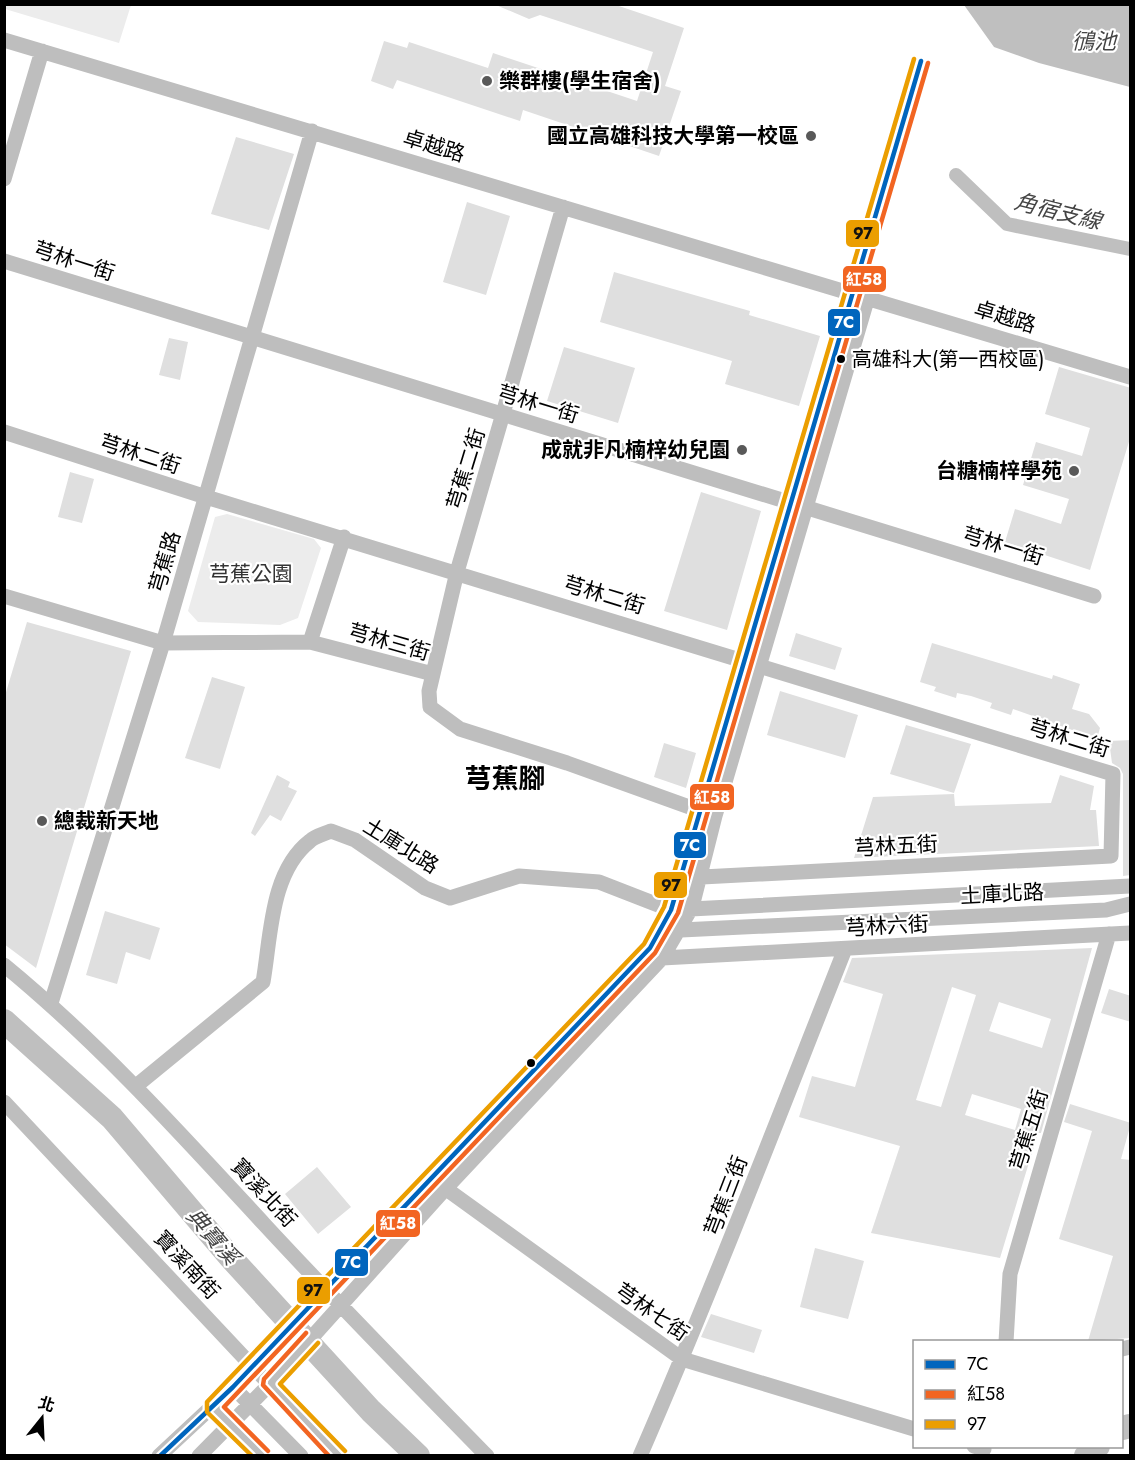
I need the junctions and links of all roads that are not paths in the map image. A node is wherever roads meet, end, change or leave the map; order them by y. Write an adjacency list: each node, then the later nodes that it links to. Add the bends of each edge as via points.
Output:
1 (4, 40): 2 (street, 卓越路)
2 (42, 51): 3 (street, 卓越路); 4 (street)
3 (312, 131): 5 (street, 卓越路); 9 (street, 芎蕉路)
4 (4, 179)
5 (563, 207): 7 (street, 卓越路); 11 (street, 芎蕉二街)
6 (4, 261): 9 (street, 芎林一街)
7 (852, 292): 8 (street, 卓越路); 14 (street)
8 (868, 297): 10 (street, 卓越路); 15 (street)
9 (251, 339): 11 (street, 芎林一街); 13 (street, 芎蕉路)
10 (1131, 377)
11 (504, 416): 14 (street, 芎林一街); 17 (street, 芎蕉二街)
12 (4, 432): 13 (street, 芎林二街)
13 (206, 497): 16 (street, 芎林二街); 21 (street, 芎蕉路)
14 (790, 503): 15 (street, 芎林一街); 22 (street)
15 (805, 508): 19 (street, 芎林一街); 23 (street)
16 (344, 537): 17 (street, 芎林二街); 20 (street)
17 (457, 572): 22 (street, 芎林二街); 24 (street, 芎蕉二街)
18 (4, 596): 21 (street, 芎林三街)
19 (1094, 596)
20 (310, 642): 21 (street, 芎林三街); 24 (street, 芎林三街)
21 (163, 643): 41 (street, 芎蕉路)
22 (743, 661): 23 (street, 芎林二街); 25 (street)
23 (759, 666): 26 (street); 27 (street, 芎林二街, via 1113,774)
24 (433, 674): 25 (street, 芎林三街, via 430,707 460,729)
25 (699, 810): 26 (street, 芎林三街); 29 (street)
26 (715, 816): 28 (street)
27 (1111, 856): 28 (street, 芎林五街)
28 (701, 877): 29 (street, 芎林五街); 32 (street)
29 (683, 878): 33 (street)
30 (1131, 886): 32 (street, 土庫北路)
31 (1131, 904): 34 (street, 土庫北路, via 1106,910)
32 (692, 907): 33 (street, 土庫北路); 34 (street)
33 (671, 910): 34 (street); 37 (street); 42 (street, 土庫北路, via 600,882 519,876 450,898 425,888 355,840 331,831 311,839 295,855 286,872 278,893 263,982)
34 (681, 930): 39 (street)
35 (1131, 933): 36 (street, 芎林六街)
36 (1109, 934): 38 (street, 芎林六街); 48 (street, 芎蕉五街, via 1010,1274)
37 (650, 948): 39 (street); 44 (street)
38 (845, 949): 39 (street, 芎林六街); 49 (street, 芎蕉三街)
39 (662, 958): 45 (street)
40 (4, 965): 41 (street, 寶溪北街)
41 (51, 1003): 42 (street, 寶溪北街)
42 (136, 1086): 46 (street, 寶溪北街)
43 (4, 1102): 50 (street, 寶溪南街)
44 (431, 1177): 45 (street, 芎林七街); 46 (street)
45 (445, 1189): 47 (street); 49 (street, 芎林七街)
46 (321, 1295): 47 (street, 寶溪北街); 50 (street)
47 (337, 1311): 51 (street); 62 (street, 寶溪北街)
48 (1006, 1340)
49 (682, 1359): 56 (street, 芎林七街); 63 (street, 芎蕉三街)
50 (256, 1363): 51 (street, 寶溪南街); 52 (street)
51 (274, 1380): 53 (street); 61 (street, 寶溪南街)
52 (234, 1387): 53 (street); 54 (street)
53 (251, 1405): 55 (street); 60 (street)
54 (213, 1407): 55 (street); 57 (street)
55 (232, 1424): 58 (street); 59 (street)
56 (913, 1428)
57 (159, 1455)
58 (199, 1455)
59 (263, 1455)
60 (301, 1455)
61 (340, 1455)
62 (487, 1455)
63 (640, 1455)

